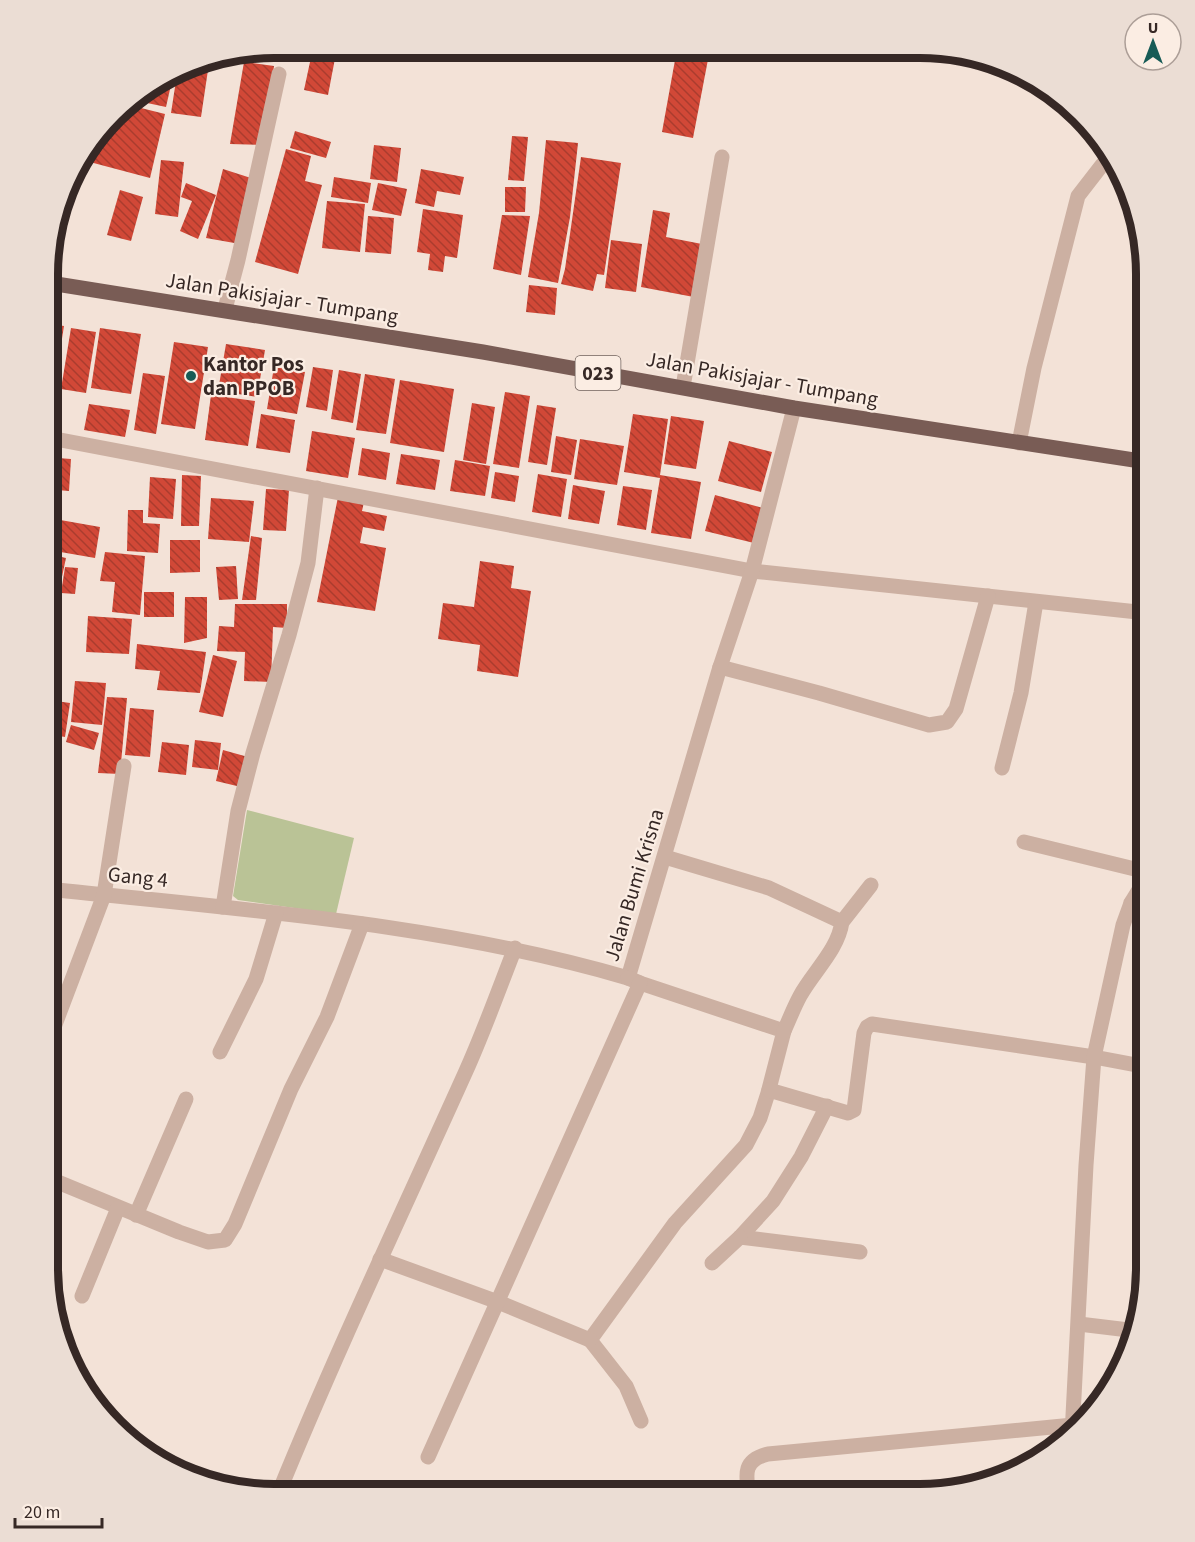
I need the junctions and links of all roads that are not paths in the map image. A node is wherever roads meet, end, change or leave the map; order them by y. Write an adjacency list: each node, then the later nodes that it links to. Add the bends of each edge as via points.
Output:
1 (279, 74): 5 (street)
2 (722, 158): 6 (street)
3 (1106, 163): 9 (street, via 1078,196)
4 (58, 284): 5 (main road, Jalan Pakisjajar - Tumpang / 023)
5 (225, 309): 6 (main road, Jalan Pakisjajar - Tumpang / 023)
6 (683, 387): 7 (main road, Jalan Pakisjajar - Tumpang / 023)
7 (794, 408): 9 (main road, Jalan Pakisjajar - Tumpang / 023); 12 (street, Jalan Bumi Krisna)
8 (58, 439): 11 (street)
9 (1019, 443): 10 (main road, Jalan Pakisjajar - Tumpang / 023)
10 (1136, 460)
11 (317, 488): 12 (street); 28 (street, via 308,563 238,811)
12 (752, 571): 13 (street); 16 (street, Jalan Bumi Krisna)
13 (988, 596): 14 (street); 16 (street, via 956,709 947,722 929,726)
14 (1036, 602): 15 (street); 18 (street, via 1021,693)
15 (1136, 612)
16 (720, 667): 20 (street, Jalan Bumi Krisna)
17 (124, 766): 24 (street)
18 (1002, 768)
19 (1024, 842): 21 (street)
20 (665, 857): 30 (street, via 769,888); 33 (street, Jalan Bumi Krisna)
21 (1136, 869)
22 (871, 885): 30 (street)
23 (58, 890): 24 (street, Gang 4)
24 (104, 895): 28 (street, Gang 4); 34 (street)
25 (1136, 895): 26 (street)
26 (1131, 903): 27 (street); 37 (street)
27 (1136, 905)
28 (223, 907): 29 (street, Jalan Bumi Krisna)
29 (276, 913): 31 (street, Jalan Bumi Krisna); 36 (street, via 256,979)
30 (842, 922): 35 (street, via 834,944 800,995)
31 (362, 924): 32 (street, Jalan Bumi Krisna); 44 (street, via 327,1017 225,1240 208,1242)
32 (515, 948): 33 (street, Jalan Bumi Krisna); 47 (street, via 467,1069)
33 (634, 981): 35 (street); 50 (street)
34 (58, 1017)
35 (784, 1031): 39 (street)
36 (220, 1052)
37 (1094, 1057): 38 (street); 41 (street, via 872,1024 864,1033 854,1110 848,1113); 51 (street)
38 (1136, 1065)
39 (769, 1089): 41 (street); 53 (street, via 746,1145 675,1223)
40 (186, 1099): 44 (street)
41 (827, 1106): 45 (street, via 773,1201)
42 (58, 1182): 43 (street)
43 (118, 1208): 44 (street); 49 (street)
44 (136, 1215)
45 (740, 1237): 46 (street); 48 (street)
46 (860, 1252)
47 (380, 1259): 50 (street); 58 (street)
48 (712, 1263)
49 (82, 1296)
50 (498, 1302): 53 (street); 57 (street)
51 (1079, 1324): 52 (street); 54 (street)
52 (1127, 1329)
53 (590, 1340): 55 (street, via 626,1386)
54 (1074, 1419)
55 (640, 1421)
56 (1062, 1431): 59 (street, via 768,1454 747,1468)
57 (428, 1457)
58 (282, 1484)
59 (747, 1484)

